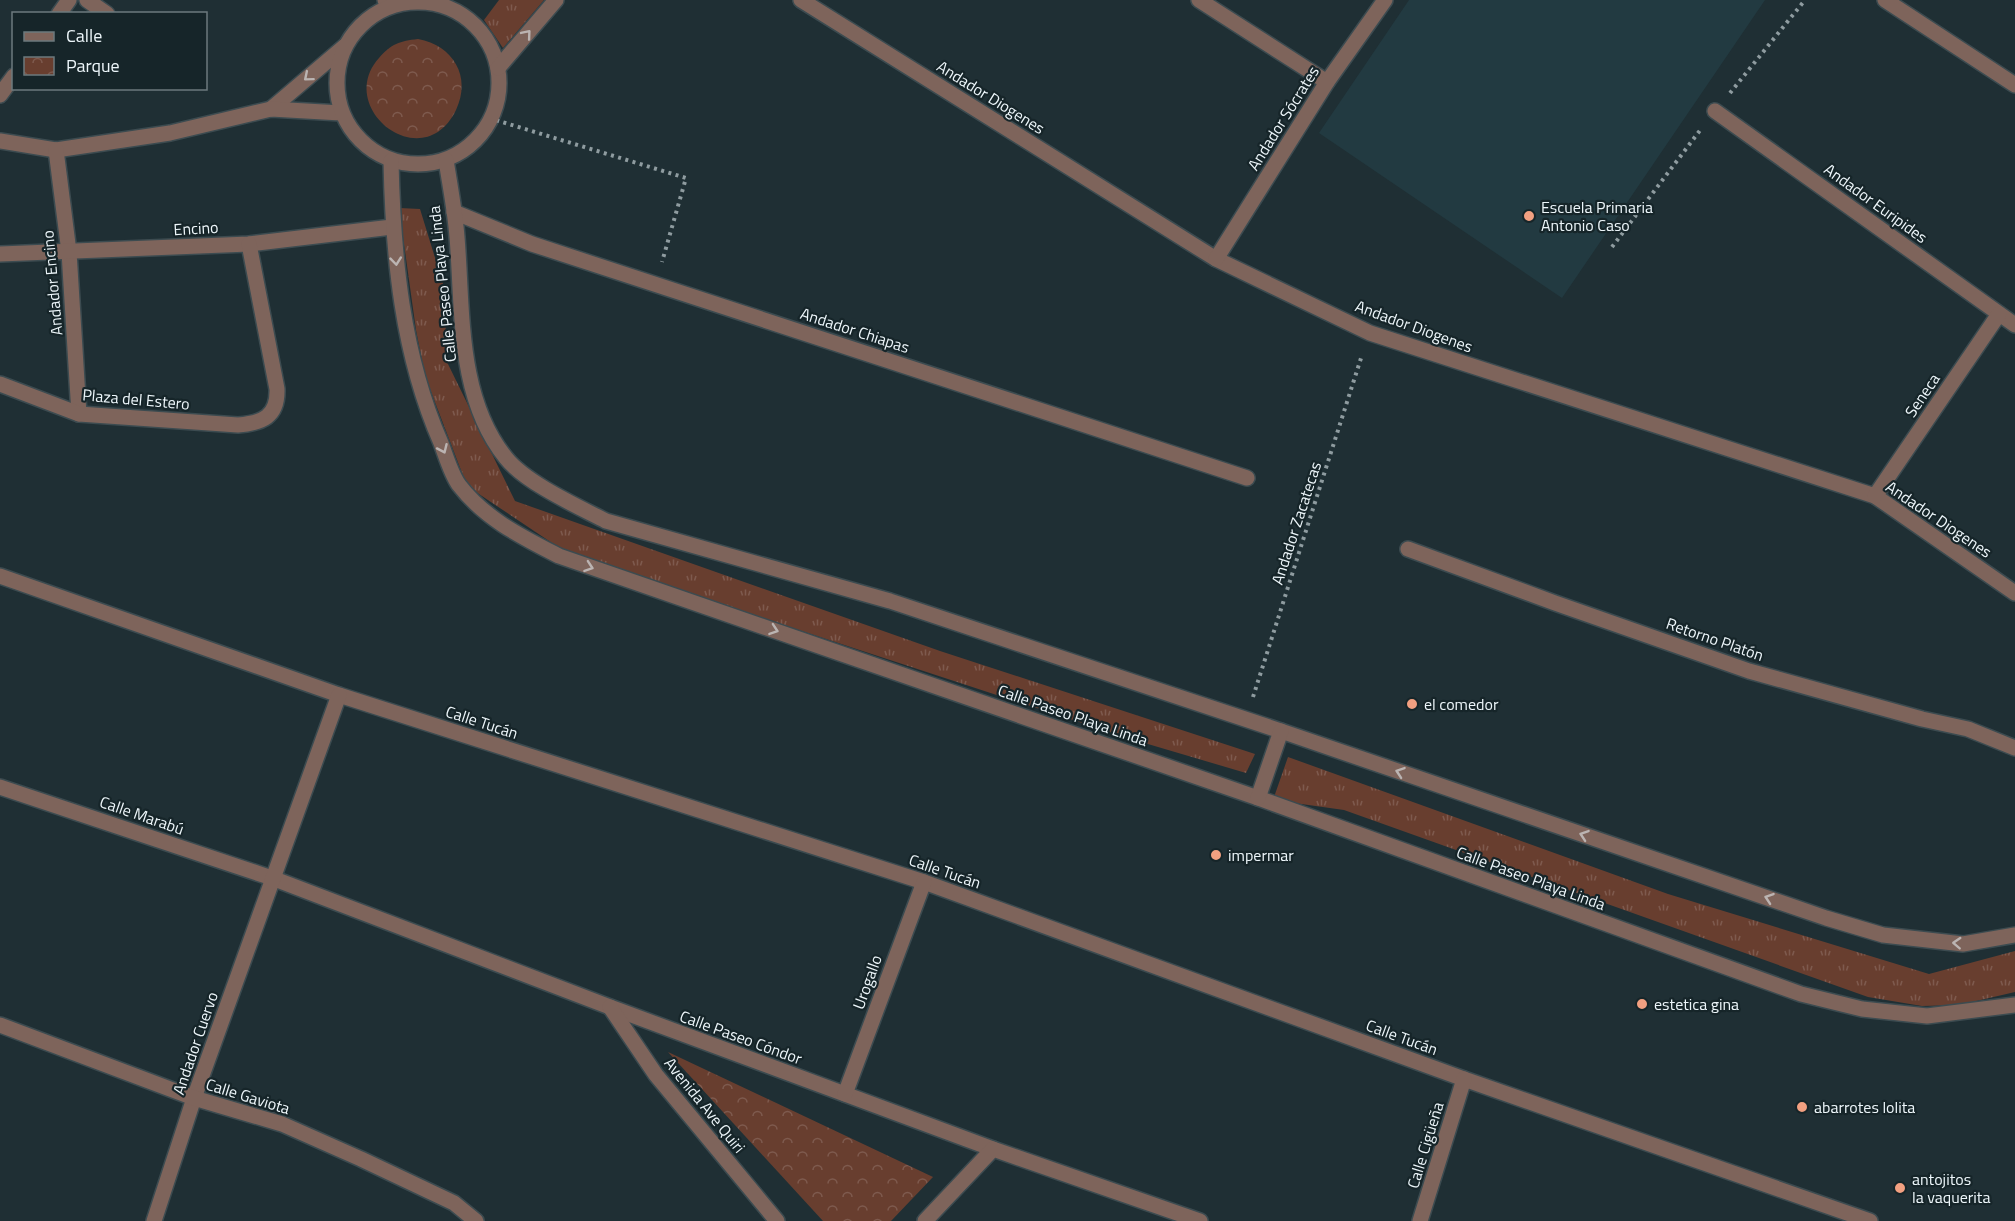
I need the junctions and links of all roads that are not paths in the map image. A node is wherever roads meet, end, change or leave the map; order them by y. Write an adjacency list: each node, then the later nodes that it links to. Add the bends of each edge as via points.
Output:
1 (87, 0): 9 (street)
2 (556, 0): 11 (street, one-way to 2)
3 (801, 0): 28 (street, Andador Diogenes)
4 (1199, 0): 13 (street)
5 (1385, 0): 13 (street, Andador Sócrates)
6 (1885, 0): 14 (street)
7 (423, 1): 8 (street); 11 (street, via 448,7 472,21 489,43)
8 (388, 3): 10 (street, via 364,21)
9 (104, 12)
10 (345, 46): 16 (street, one-way to 16); 18 (street, via 336,79)
11 (498, 68): 21 (street, via 496,106 477,139)
12 (12, 79): 15 (street)
13 (1327, 82): 28 (street, Andador Sócrates)
14 (2015, 85)
15 (0, 95)
16 (271, 109): 18 (street); 20 (street, via 170,133)
17 (1715, 111): 29 (street, Andador Euripides)
18 (341, 113): 22 (street, via 361,142)
19 (3, 138): 20 (street)
20 (56, 150): 26 (street, Andador Encino)
21 (446, 160): 22 (street, via 418,165); 23 (street, Calle Paseo Playa Linda)
22 (391, 161): 24 (street, Calle Paseo Playa Linda)
23 (454, 212): 33 (street, Andador Chiapas, via 532,244); 39 (street, Calle Paseo Playa Linda, via 460,309 477,405 492,437 518,470 606,521 891,601)
24 (392, 227): 25 (street, Encino); 42 (street, Calle Paseo Playa Linda, one-way to 42, via 410,354 431,420 458,484 508,529 559,556)
25 (249, 243): 26 (street, Encino); 32 (street, Plaza del Estero, via 277,389 278,400 272,413 257,423 238,425)
26 (69, 252): 27 (street, Encino); 32 (street, Andador Encino)
27 (0, 254)
28 (1216, 259): 34 (street, Andador Diogenes, via 1370,333)
29 (1999, 314): 30 (street, Andador Euripides); 34 (street, Seneca)
30 (2015, 325)
31 (0, 384): 32 (street, Plaza del Estero)
32 (79, 414)
33 (1247, 478)
34 (1875, 496): 37 (street, Andador Diogenes)
35 (1408, 549): 40 (street, Retorno Platón, via 1749,671 1968,729)
36 (0, 576): 38 (street, Calle Tucán)
37 (2015, 592)
38 (339, 695): 43 (street, Andador Cuervo); 44 (street, Calle Tucán)
39 (1281, 731): 42 (street); 45 (street, Calle Paseo Playa Linda, one-way to 39, via 1963,944 1883,935)
40 (2015, 748)
41 (0, 787): 43 (street, Calle Marabú)
42 (1258, 798): 46 (street, Calle Paseo Playa Linda, via 1801,994 1862,1009 1927,1016)
43 (272, 878): 47 (street, Calle Paseo Cóndor); 51 (street, Andador Cuervo)
44 (924, 882): 49 (street, Calle Tucán); 50 (street, Urogallo)
45 (2015, 935)
46 (2015, 1005)
47 (610, 1007): 50 (street, Calle Paseo Cóndor); 55 (street, Avenida Ave Quiri, via 656,1075)
48 (0, 1025): 51 (street, Calle Gaviota)
49 (1464, 1079): 58 (street, Calle Cigüeña); 59 (street, Calle Tucán)
50 (845, 1094): 52 (street, Calle Paseo Cóndor)
51 (194, 1098): 53 (street, Andador Cuervo); 54 (street, Calle Gaviota, via 282,1124 454,1203)
52 (993, 1149): 56 (street); 57 (street, Calle Paseo Cóndor)
53 (154, 1221)
54 (476, 1221)
55 (777, 1221)
56 (925, 1221)
57 (1200, 1221)
58 (1420, 1221)
59 (1870, 1221)

